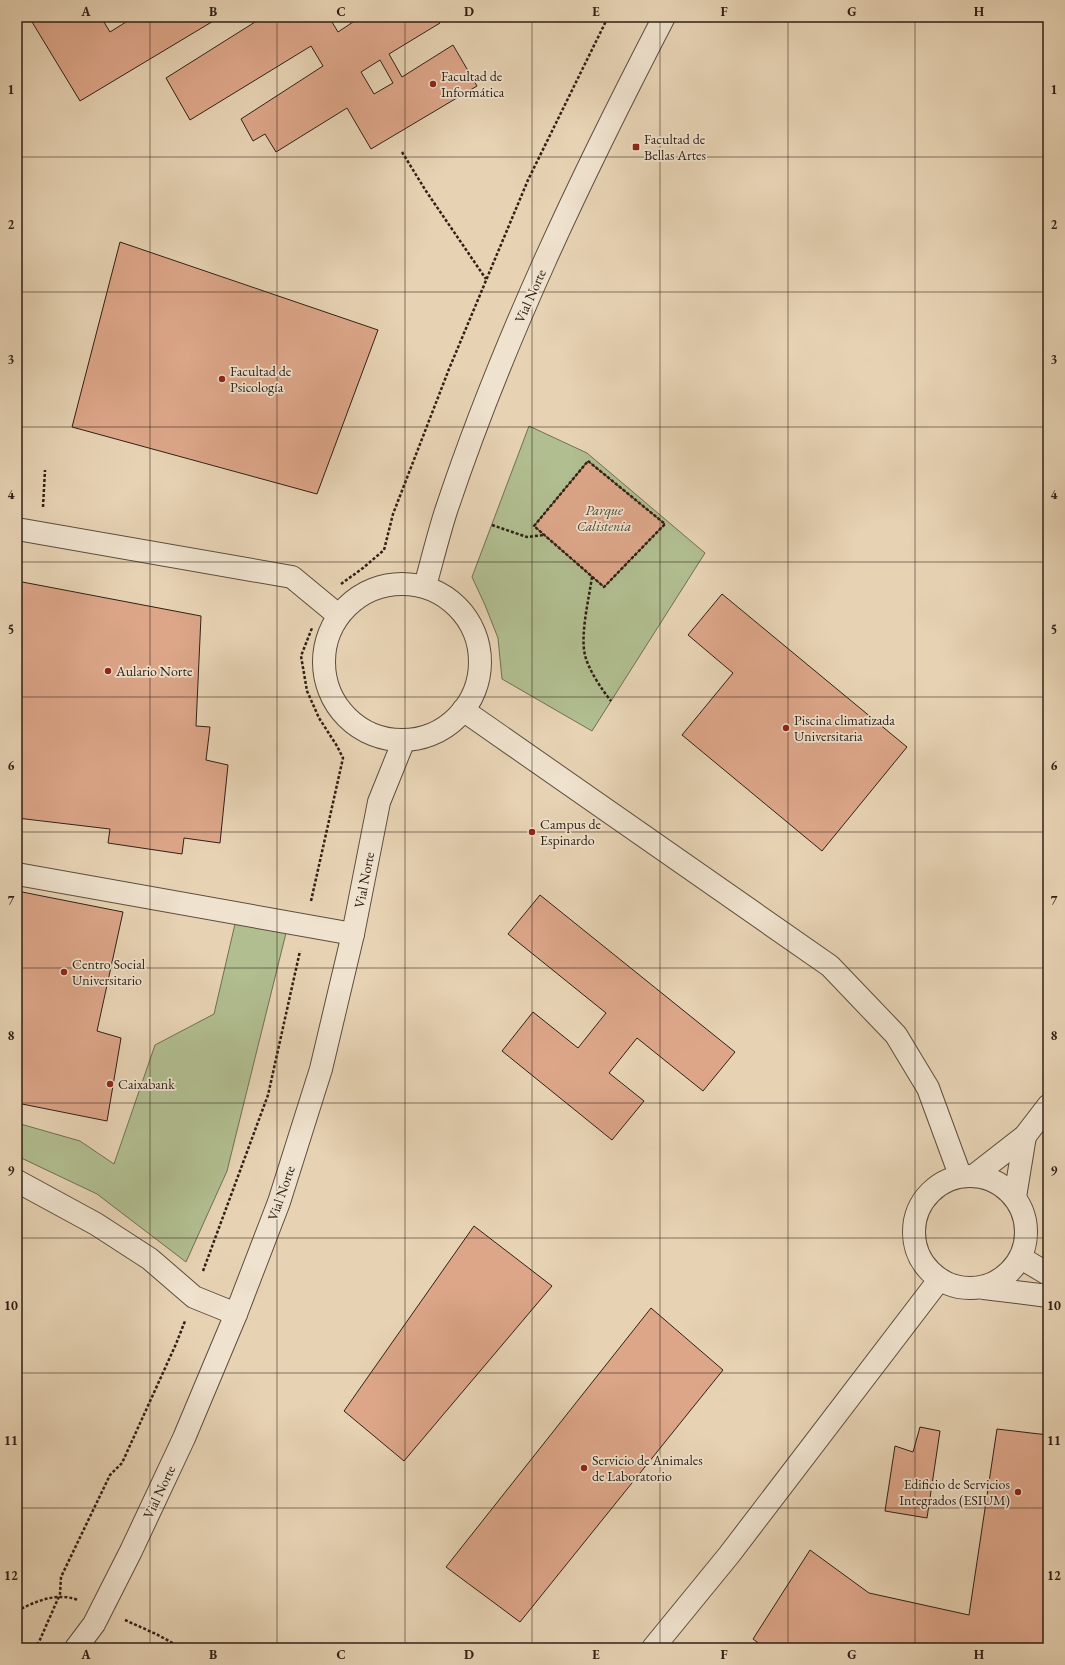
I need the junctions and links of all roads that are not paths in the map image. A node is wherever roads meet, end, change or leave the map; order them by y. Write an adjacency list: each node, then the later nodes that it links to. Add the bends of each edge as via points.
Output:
1 (664, 17): 3 (street, Vial Norte, via 563,222 497,370 445,512)
2 (17, 528): 4 (street, via 292,577)
3 (425, 586): 4 (street, via 392,583 362,594); 5 (street, via 449,599 468,619 478,645 480,672 471,698)
4 (331, 610): 6 (street, via 324,671 333,698 351,721 376,735)
5 (463, 710): 6 (street, via 447,726 426,736); 11 (street, via 830,966 896,1035 928,1088)
6 (404, 740): 8 (street, Vial Norte, via 379,802)
7 (17, 874): 8 (street)
8 (353, 934): 19 (street, Vial Norte, via 321,1069 279,1202)
9 (1048, 1106): 10 (street)
10 (1025, 1136): 11 (street); 13 (street)
11 (968, 1175): 13 (street, via 997,1182); 16 (street, via 946,1180 931,1190 920,1203 914,1220 913,1237 921,1261)
12 (17, 1181): 19 (street, via 96,1224 150,1259 194,1297)
13 (1015, 1197): 14 (street, via 1027,1227)
14 (1021, 1258): 15 (street); 17 (street, via 1006,1277)
15 (1048, 1274)
16 (938, 1280): 17 (street, via 961,1288); 23 (street, via 729,1555)
17 (984, 1288): 18 (street)
18 (1048, 1296)
19 (236, 1314): 20 (street, Vial Norte, via 184,1438)
20 (94, 1624): 21 (street, Vial Norte); 22 (street, Vial Norte)
21 (76, 1648)
22 (91, 1648)
23 (653, 1648)

